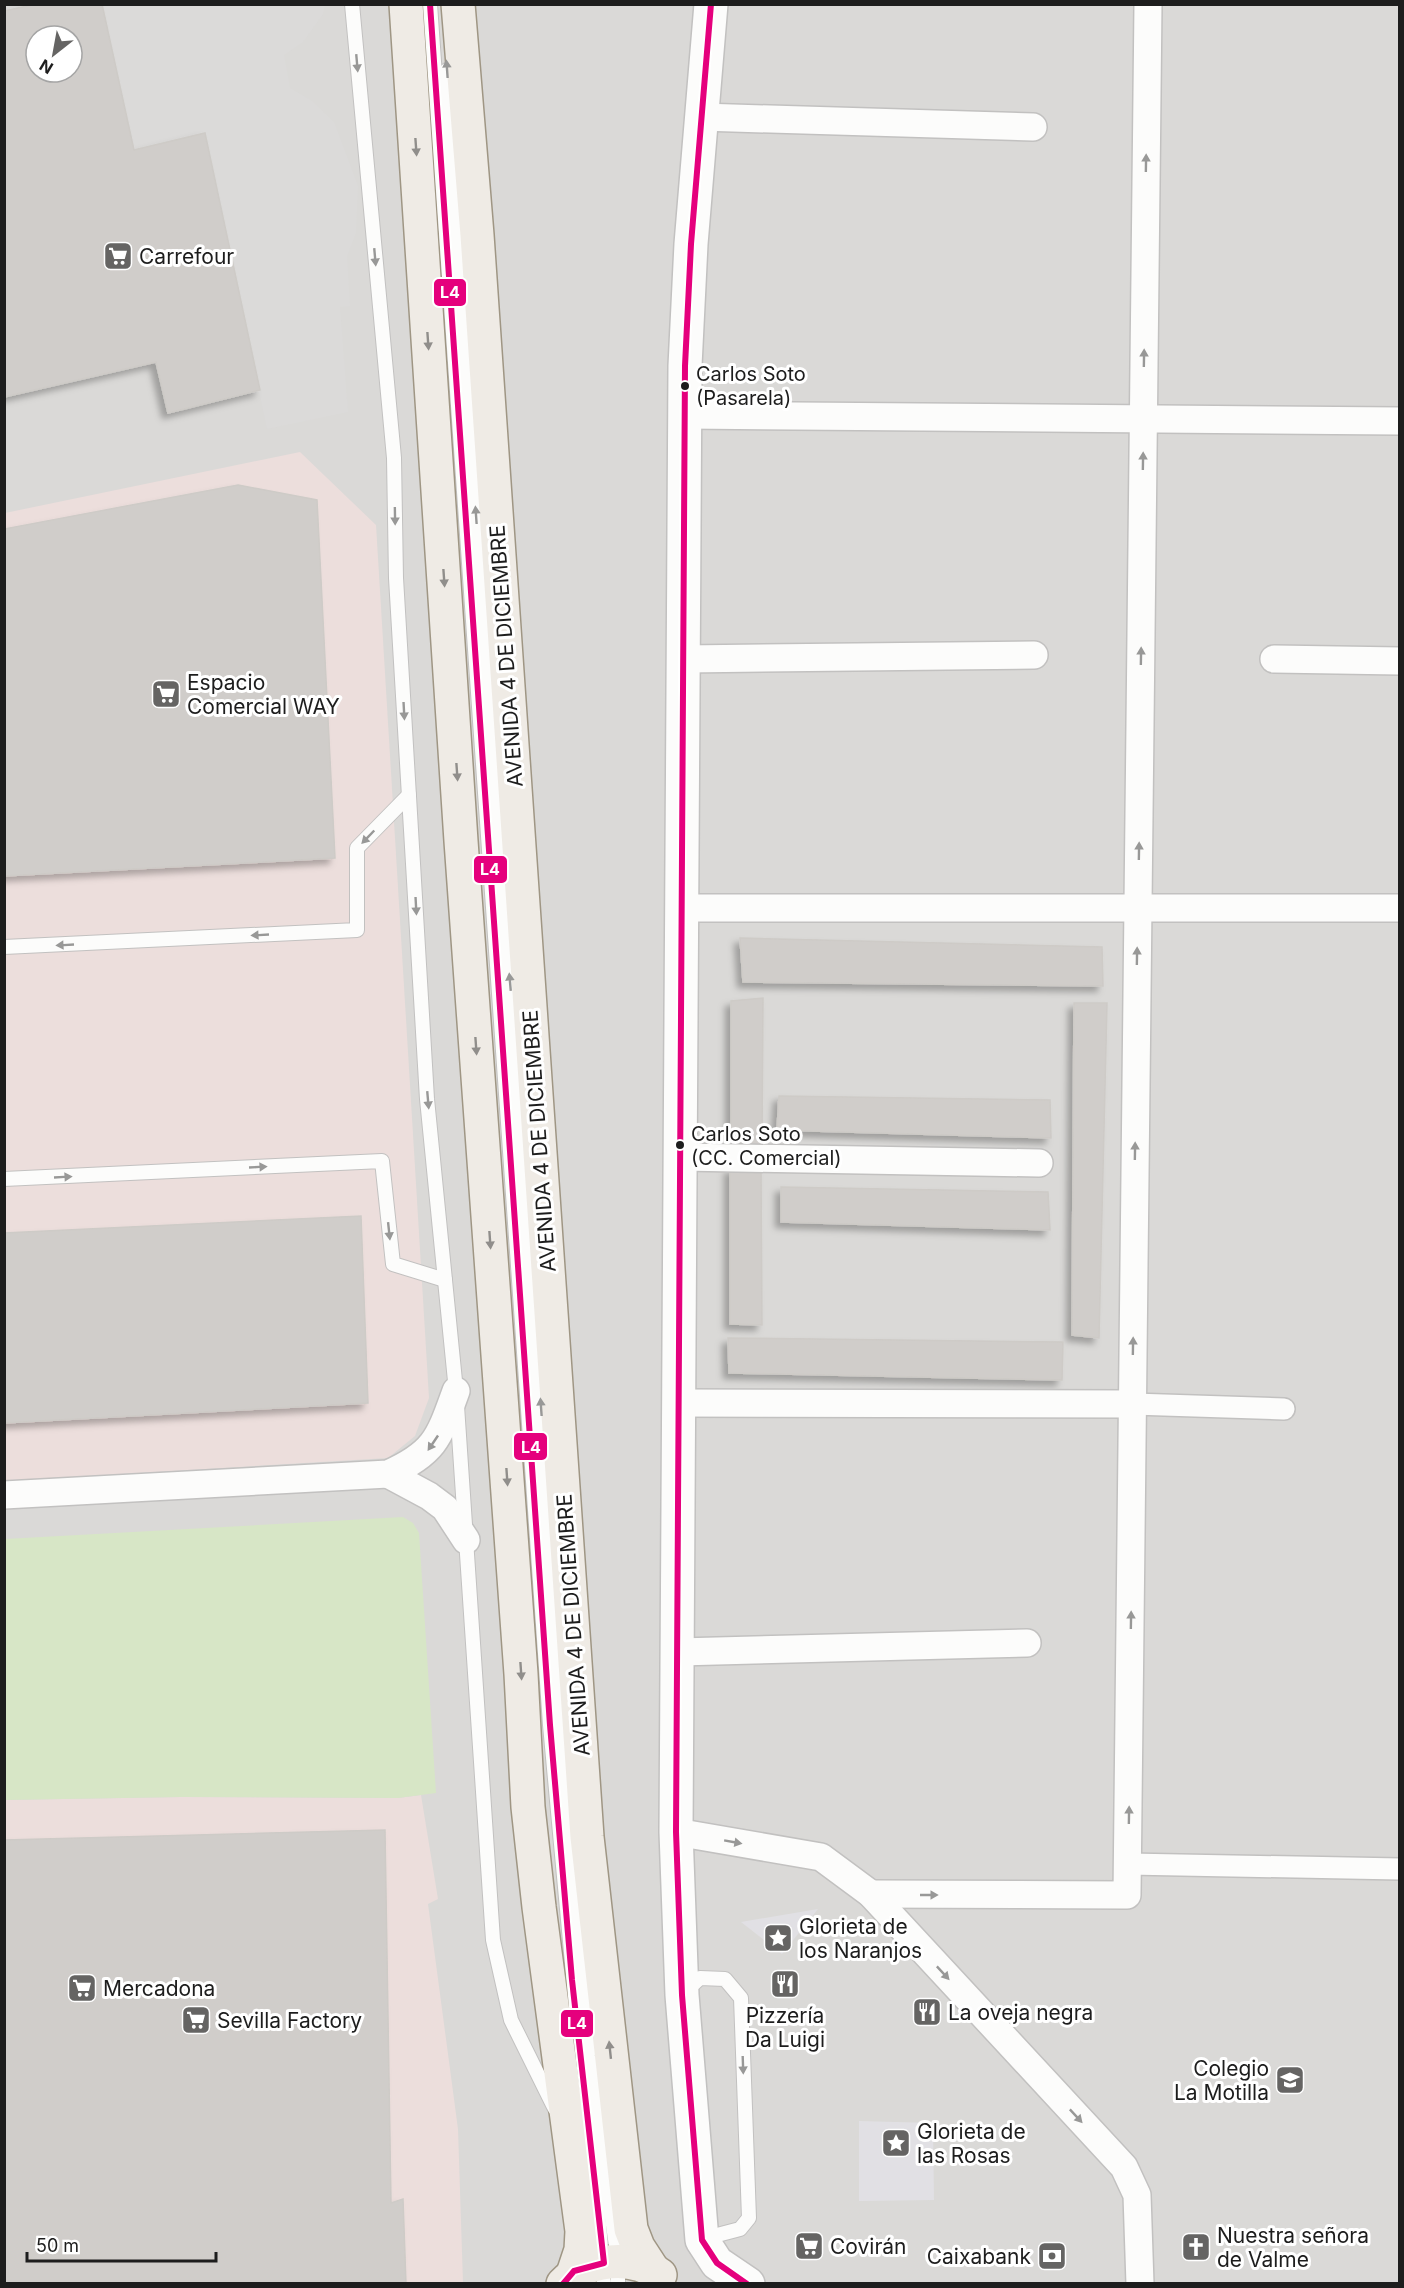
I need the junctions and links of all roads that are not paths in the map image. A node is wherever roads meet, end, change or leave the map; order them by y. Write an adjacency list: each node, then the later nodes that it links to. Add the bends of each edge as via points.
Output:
1 (352, 4): 17 (lane, one-way to 17, via 394,458 396,578)
2 (406, 4): 40 (main road, one-way to 40, via 528,1807)
3 (430, 4): 42 (lane, via 550,1725)
4 (442, 4): 42 (lane, one-way to 4, via 589,2056 569,1833)
5 (458, 4): 43 (main road, AVENIDA 4 DE DICIEMBRE, one-way to 5, via 638,2247 631,2229 587,1837)
6 (711, 4): 8 (street)
7 (1148, 4): 11 (street, one-way to 7)
8 (701, 117): 9 (street); 10 (street, via 689,277)
9 (1033, 127)
10 (687, 415): 11 (street); 14 (street)
11 (1143, 417): 12 (street); 20 (street, one-way to 11)
12 (1400, 421)
13 (1034, 655): 14 (street)
14 (685, 659): 18 (street)
15 (1274, 659): 16 (street)
16 (1400, 661)
17 (409, 795): 21 (lane, one-way to 21, via 357,848 357,930); 25 (lane, one-way to 25, via 427,1099)
18 (683, 908): 20 (street); 22 (street)
19 (1400, 909): 20 (street)
20 (1138, 910): 28 (street, one-way to 20)
21 (4, 948)
22 (681, 1156): 23 (street); 27 (street)
23 (1039, 1163)
24 (4, 1179): 25 (lane, one-way to 25, via 382,1161 393,1264)
25 (445, 1280): 26 (lane)
26 (456, 1391): 30 (street, one-way to 30, via 446,1421 427,1452); 32 (lane)
27 (679, 1403): 28 (street); 34 (street)
28 (1133, 1404): 29 (street); 36 (street, one-way to 28)
29 (1284, 1409)
30 (388, 1474): 31 (street); 32 (street, via 445,1508)
31 (4, 1495)
32 (466, 1540): 40 (lane, via 493,1940 511,2020)
33 (1027, 1643): 34 (street)
34 (679, 1652): 35 (street)
35 (676, 1832): 38 (street, one-way to 38, via 821,1857); 39 (street)
36 (1128, 1864): 37 (street); 38 (street, one-way to 36, via 1127,1896)
37 (1400, 1869)
38 (871, 1894): 45 (street, one-way to 45, via 1124,2167 1137,2195)
39 (682, 1995): 41 (street); 41 (lane, one-way to 41, via 700,1978 725,1979 741,1998 749,2218 740,2229)
40 (569, 2138): 42 (main road, via 582,2231 581,2250)
41 (702, 2240): 44 (street, via 717,2263)
42 (597, 2274): 43 (main road)
43 (662, 2277)
44 (748, 2283)
45 (1140, 2283)

